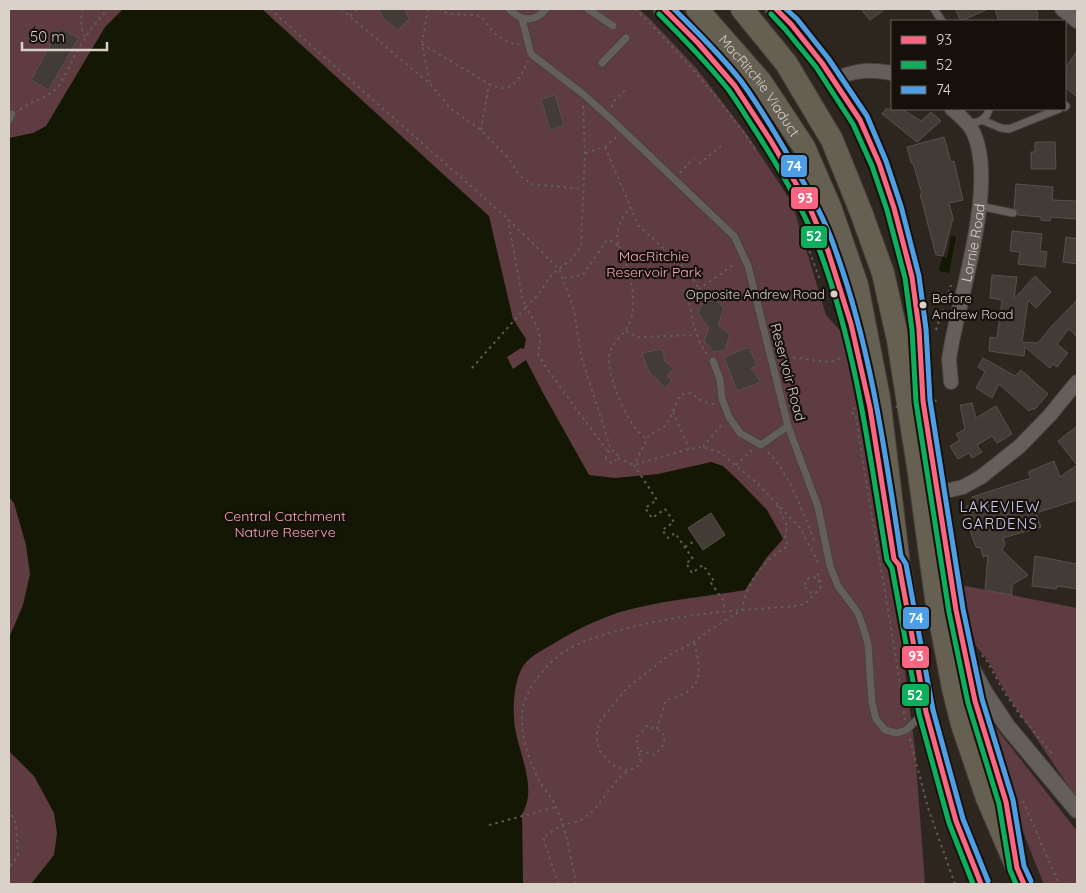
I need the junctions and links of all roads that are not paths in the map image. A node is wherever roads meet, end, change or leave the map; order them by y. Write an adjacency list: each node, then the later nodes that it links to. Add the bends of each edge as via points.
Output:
1 (510, 9): 10 (lane)
2 (546, 9): 10 (lane, via 536,18)
3 (588, 9): 13 (lane)
4 (664, 9): 30 (main road, via 735,86 810,206 851,324 870,408 894,559)
5 (697, 9): 30 (highway, MacRitchie Viaduct, via 761,82 804,147 830,207 857,285 870,402)
6 (742, 9): 35 (highway, MacRitchie Viaduct, via 786,64 832,140 883,273 898,340 943,641 962,724 988,798)
7 (776, 9): 17 (main road)
8 (934, 9): 11 (lane)
9 (1062, 9): 12 (street)
10 (522, 19): 28 (lane, Reservoir Road, via 531,54 611,119 734,236 748,266)
11 (941, 20)
12 (1077, 21)
13 (613, 26)
14 (626, 38): 15 (lane)
15 (602, 63)
16 (891, 73): 17 (street, via 870,69 853,71)
17 (833, 79): 29 (main road, via 860,120 879,163 910,269 919,329 923,401)
18 (953, 110): 22 (street, Lornie Road)
19 (989, 110): 21 (lane)
20 (1056, 110): 21 (lane, via 1009,129)
21 (982, 120): 22 (lane, via 974,123)
22 (965, 121): 23 (street, Lornie Road, via 972,130 982,167)
23 (979, 206): 24 (lane); 26 (street, Lornie Road, via 949,360)
24 (1013, 213)
25 (713, 361): 28 (lane, via 724,404 740,433 761,445)
26 (951, 382)
27 (1077, 382): 29 (street, via 1020,446 989,471 963,487)
28 (788, 426): 32 (lane, Reservoir Road, via 818,507 830,566 838,586 858,613 864,630 876,719 885,730 897,734)
29 (937, 493): 31 (main road, via 956,610)
30 (899, 565): 32 (highway)
31 (973, 655): 33 (street, via 985,693 1007,726); 35 (main road, via 975,700 1006,802)
32 (926, 712): 34 (highway)
33 (1077, 810)
34 (956, 820): 36 (street); 37 (highway)
35 (1021, 876)
36 (971, 884)
37 (981, 884)

